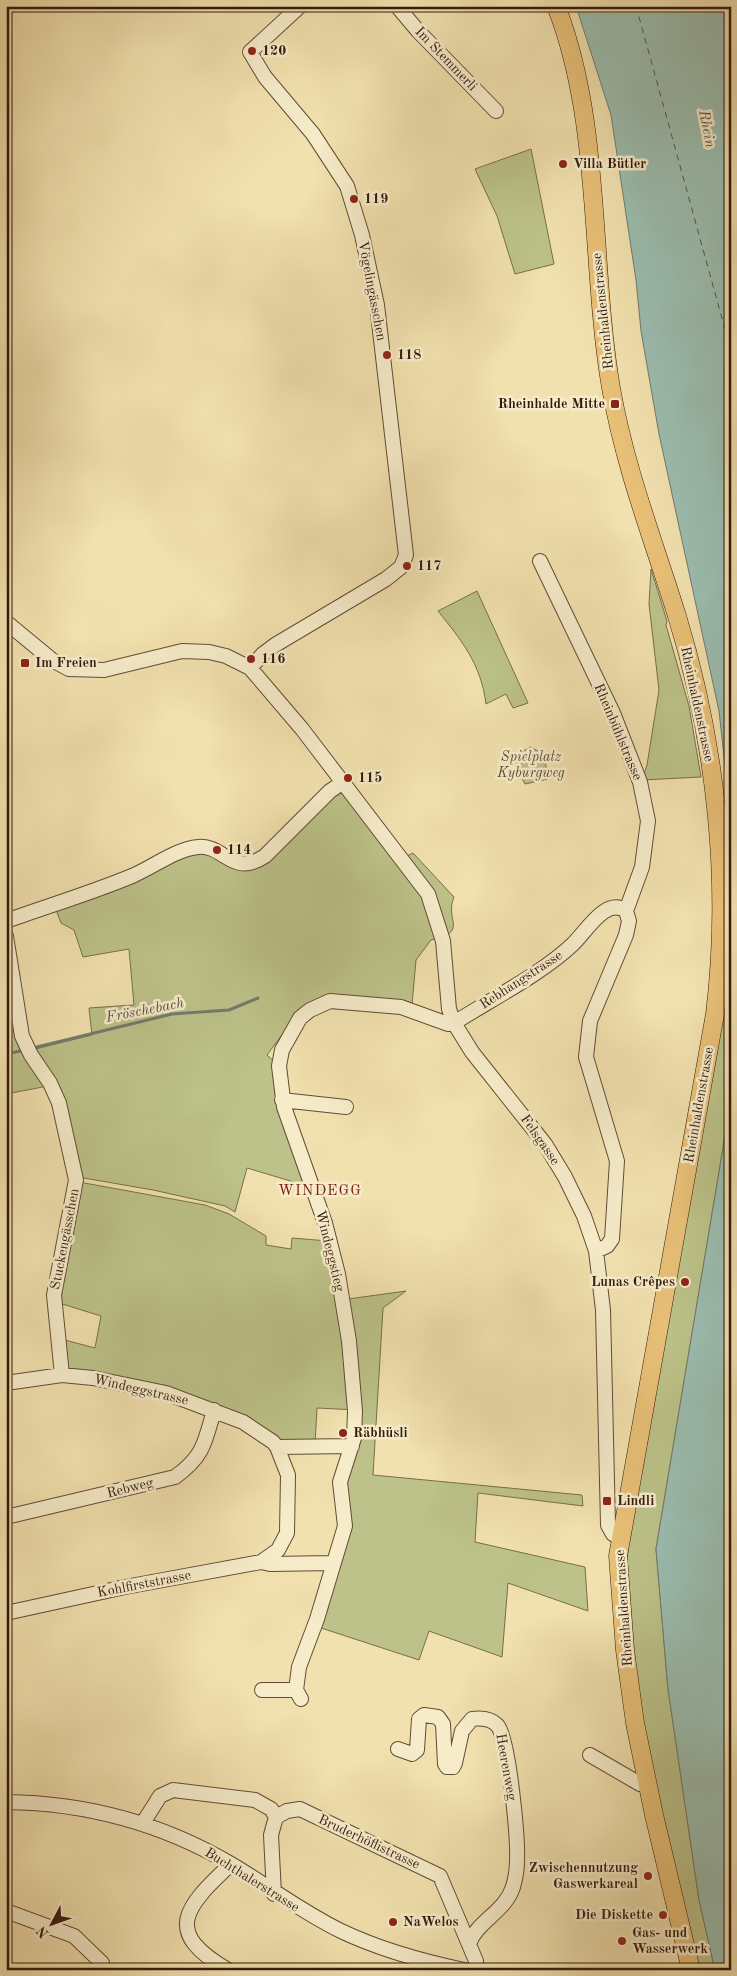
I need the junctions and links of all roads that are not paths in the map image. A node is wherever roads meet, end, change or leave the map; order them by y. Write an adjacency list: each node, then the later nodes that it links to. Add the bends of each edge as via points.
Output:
1 (300, 6): 7 (street, Vögelingässchen, via 250,52 265,77 313,134 347,186 362,235 377,305 406,555 401,567 386,579 275,645)
2 (397, 6): 4 (street, Im Stemmerli)
3 (556, 6): 22 (main road, Rheinhaldenstrasse, via 578,80 612,391 632,479 692,671 713,785 720,883 719,975 710,1049)
4 (496, 111)
5 (540, 561): 9 (street, Rheinbühlstrasse, via 613,713 640,782 648,820 642,867)
6 (6, 622): 7 (street, via 52,660 69,669 104,670 182,651 226,656)
7 (250, 668): 8 (street, Felsgasse)
8 (342, 783): 10 (street, via 330,790 265,856 254,863 239,863 200,846 131,876); 12 (street, Felsgasse, via 428,894 443,941 448,1000)
9 (626, 911): 12 (street, Rebhangstrasse, via 616,907 606,910 556,959); 15 (street, Rheinbühlstrasse, via 629,921 626,934 590,1021 586,1057 617,1161 612,1239)
10 (6, 921)
11 (6, 936): 16 (street, Stuckengässchen, via 22,1036 59,1103 76,1180 54,1295)
12 (454, 1023): 13 (street, Windeggstieg, via 448,1024 400,1007 330,1001 317,1006 300,1018 282,1050); 15 (street, Felsgasse, via 472,1052 544,1144 584,1216)
13 (282, 1100): 14 (street); 19 (street, Windeggstieg, via 325,1223 338,1274 353,1379)
14 (346, 1107)
15 (596, 1251): 22 (street, Felsgasse, via 603,1310 608,1525)
16 (62, 1375): 17 (street, Windeggstrasse); 18 (street, Windeggstrasse, via 166,1393)
17 (6, 1383)
18 (214, 1410): 20 (street, Windeggstrasse, via 243,1422); 21 (street, Rebweg, via 204,1446 192,1464 175,1477)
19 (352, 1446): 20 (street); 24 (street, Windeggstieg, via 340,1482 345,1526)
20 (277, 1447): 23 (street, Kohlfirststrasse, via 288,1475 287,1533 278,1550)
21 (6, 1517)
22 (620, 1538): 29 (main road, Rheinhaldenstrasse, via 618,1573 625,1650 635,1723)
23 (262, 1562): 24 (street); 25 (street, Kohlfirststrasse)
24 (334, 1563): 26 (street, Windeggstieg, via 299,1667 298,1695)
25 (6, 1613)
26 (262, 1690)
27 (398, 1749): 36 (street, Heerenweg, via 412,1754 417,1750 420,1719 424,1715 438,1717 443,1724 447,1767 455,1763 462,1731 472,1719 497,1724 502,1734 512,1796 517,1862 513,1887 506,1903 472,1934)
28 (590, 1755): 29 (street, via 640,1784)
29 (648, 1783): 41 (main road, Rheinhaldenstrasse)
30 (6, 1802): 32 (street, Buchthalerstrasse, via 48,1803 104,1812)
31 (276, 1817): 32 (street, via 271,1809 255,1800 174,1790 160,1796); 34 (street, via 271,1836); 36 (street, Bruderhöflistrasse, via 287,1810 300,1809 440,1876)
32 (143, 1823): 33 (street, Buchthalerstrasse)
33 (231, 1864): 34 (street, Buchthalerstrasse); 38 (street, via 205,1888 187,1921 188,1935 194,1946)
34 (274, 1894): 39 (street, Buchthalerstrasse, via 307,1914 373,1945 412,1959)
35 (6, 1911): 37 (street, via 74,1936)
36 (469, 1944): 40 (street, Bruderhöflistrasse, via 476,1961)
37 (102, 1963)
38 (228, 1970)
39 (464, 1970)
40 (475, 1970)
41 (691, 1970)

